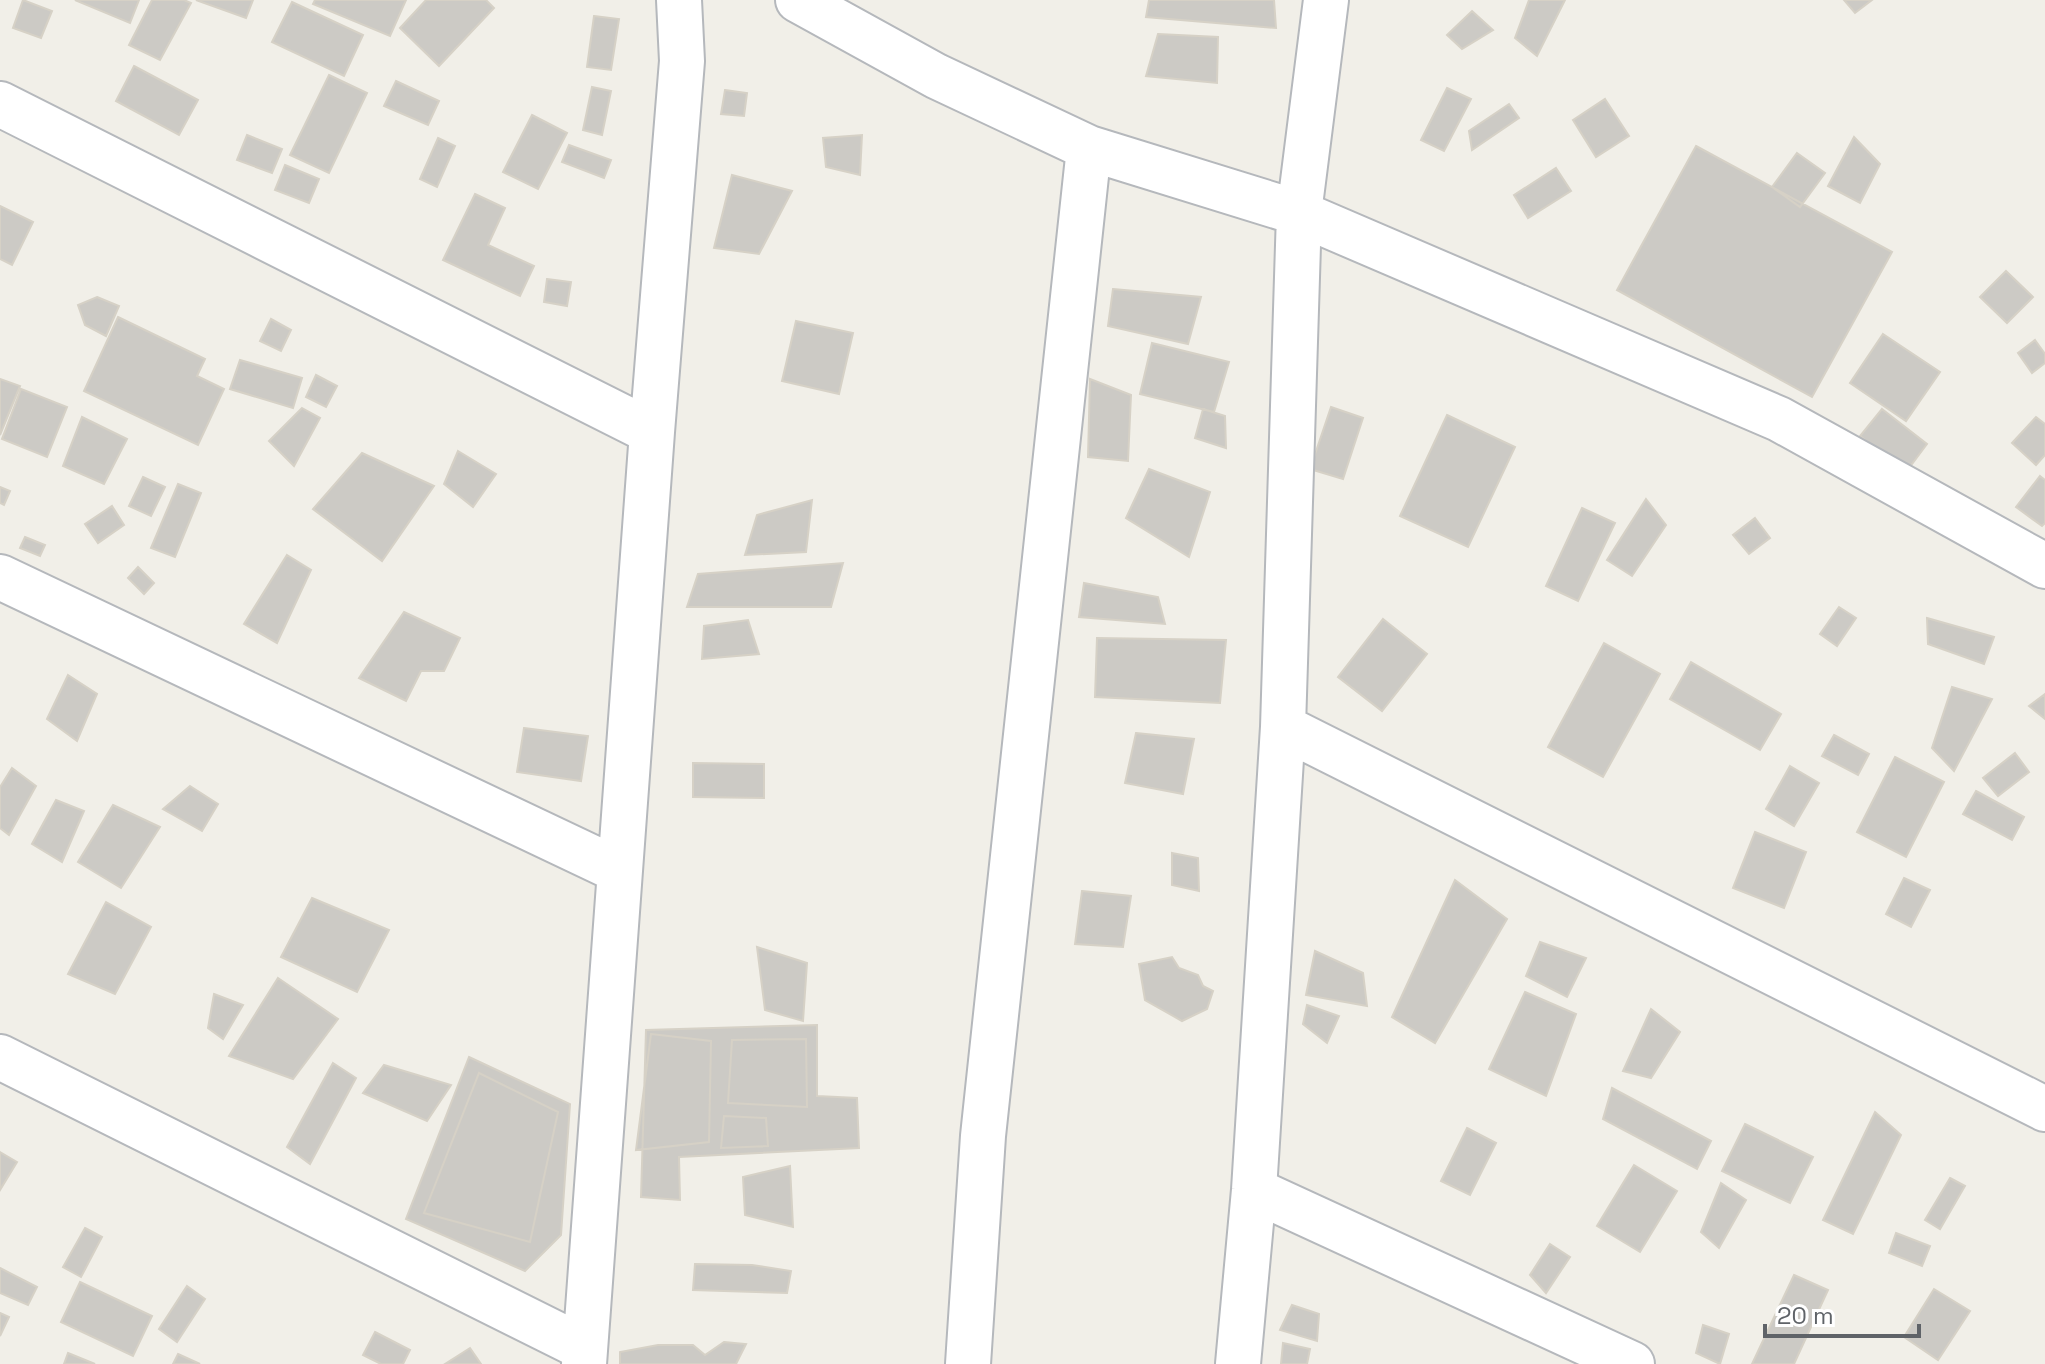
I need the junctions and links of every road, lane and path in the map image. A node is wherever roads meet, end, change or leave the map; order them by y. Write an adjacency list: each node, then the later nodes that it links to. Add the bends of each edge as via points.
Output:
1 (679, 0): 7 (street, via 682,61)
2 (798, 0): 5 (street, via 936,76)
3 (1326, 0): 6 (street)
4 (0, 104): 7 (street)
5 (1089, 148): 6 (street); 16 (street, via 983,1136)
6 (1299, 213): 8 (street, via 1779,419); 10 (street)
7 (652, 432): 11 (street)
8 (2045, 566)
9 (0, 577): 11 (street)
10 (1283, 727): 13 (street); 14 (street)
11 (620, 871): 15 (street)
12 (0, 1057): 15 (street)
13 (2045, 1109)
14 (1254, 1190): 17 (street); 18 (street)
15 (584, 1356)
16 (968, 1364)
17 (1238, 1364)
18 (1632, 1364)

